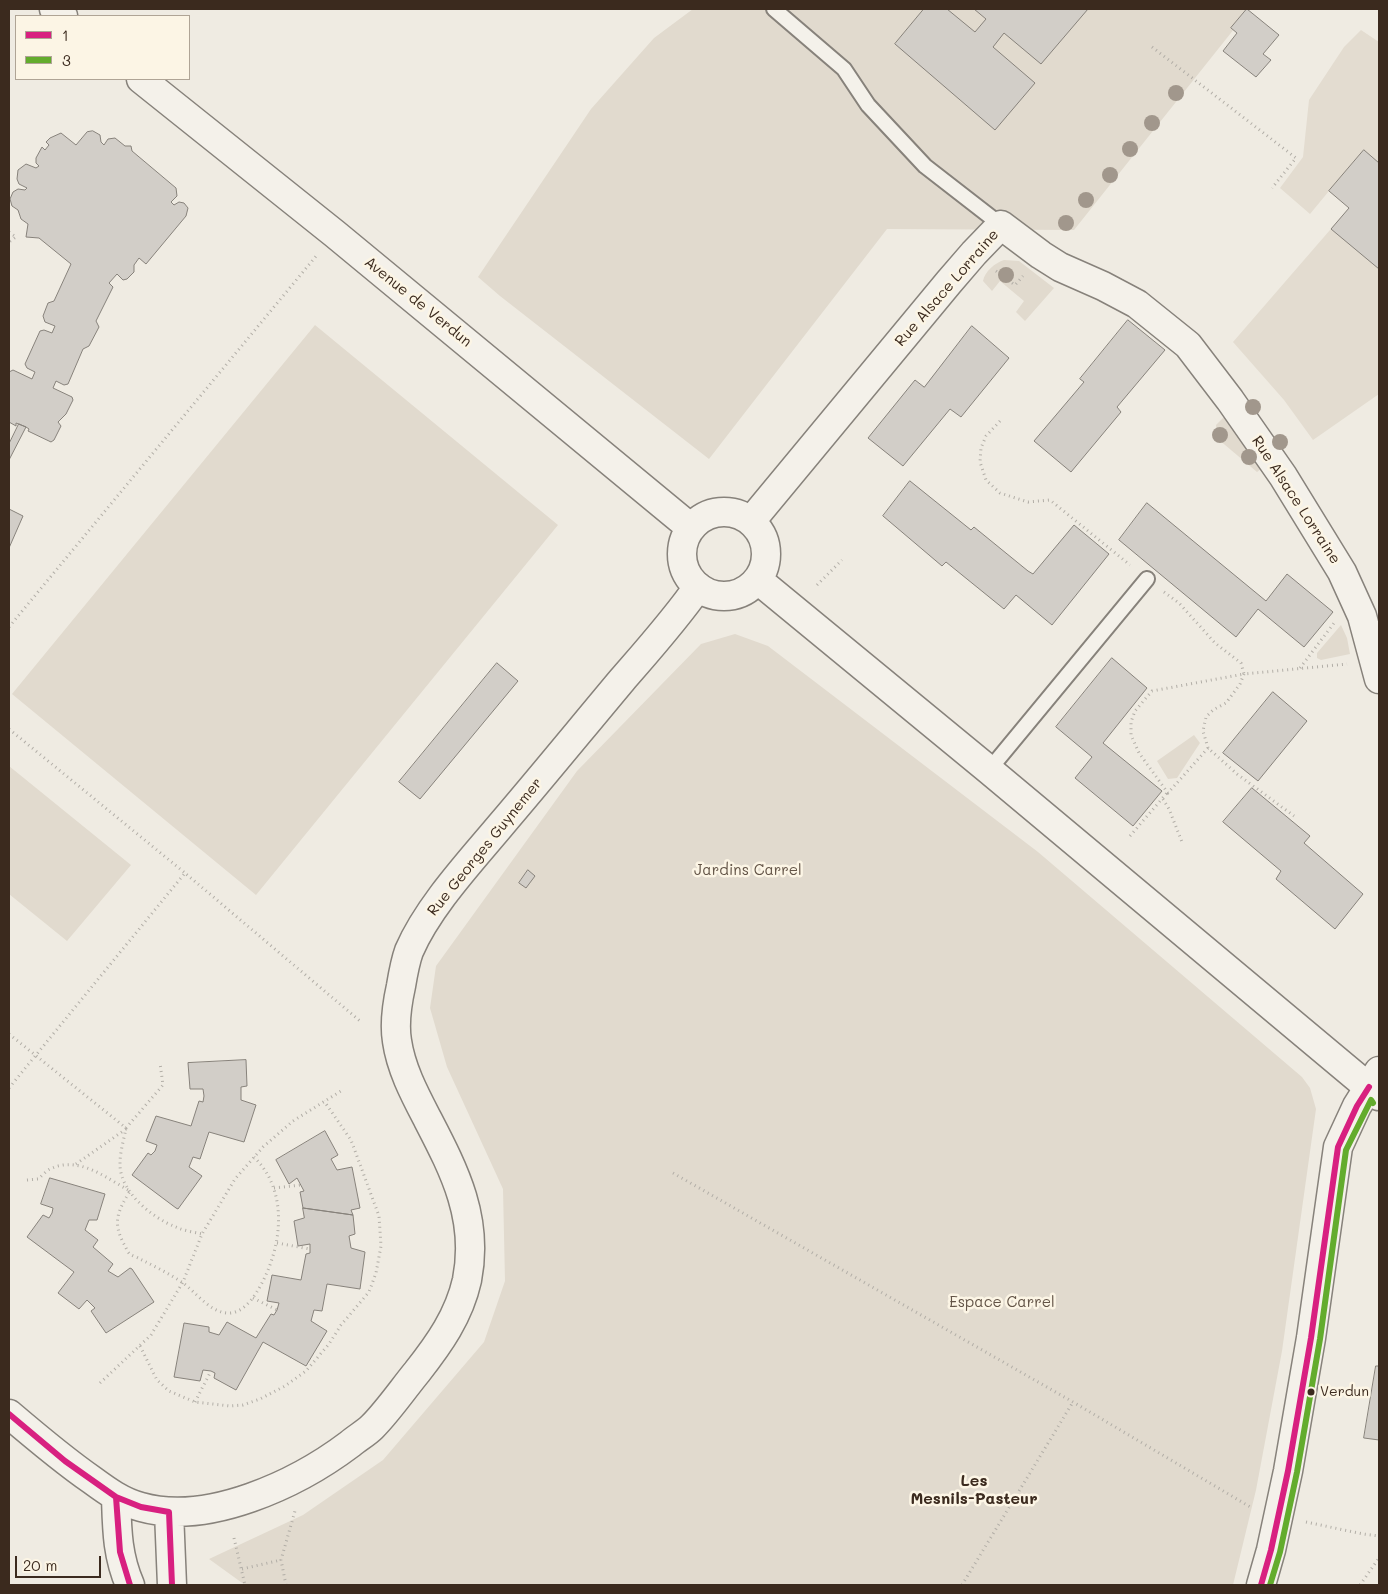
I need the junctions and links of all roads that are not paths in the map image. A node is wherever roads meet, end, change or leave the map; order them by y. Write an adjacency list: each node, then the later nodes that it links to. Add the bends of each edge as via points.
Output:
1 (774, 9): 3 (lane, via 844,69 868,105 925,166)
2 (142, 80): 5 (street, Avenue de Verdun, via 335,234)
3 (1001, 226): 4 (street, Rue Alsace Lorraine, via 949,282); 9 (street, Rue Alsace Lorraine, via 1060,267 1137,304 1188,345 1283,476 1342,572 1362,616)
4 (751, 521): 5 (street, via 731,512 716,512); 7 (street, via 764,539 767,553)
5 (691, 528): 8 (street, via 683,544 682,562)
6 (1147, 579): 10 (lane)
7 (758, 580): 8 (street, via 748,589 729,596 709,594); 10 (street)
8 (698, 587): 14 (street, Rue Georges Guynemer, via 470,861 423,924 408,954 395,1019 396,1040 417,1099 454,1171 469,1219 467,1280 447,1330 373,1426 338,1453 254,1497 224,1506)
9 (1379, 679)
10 (989, 770): 11 (street)
11 (1376, 1085): 17 (street, via 1357,1106 1338,1147 1312,1338 1286,1480)
12 (9, 1414): 13 (street, Rue Georges Guynemer, via 65,1461)
13 (116, 1497): 14 (street, Rue Georges Guynemer, via 141,1507); 15 (street, via 117,1539)
14 (169, 1512): 16 (street)
15 (130, 1585)
16 (172, 1585)
17 (1261, 1585)

